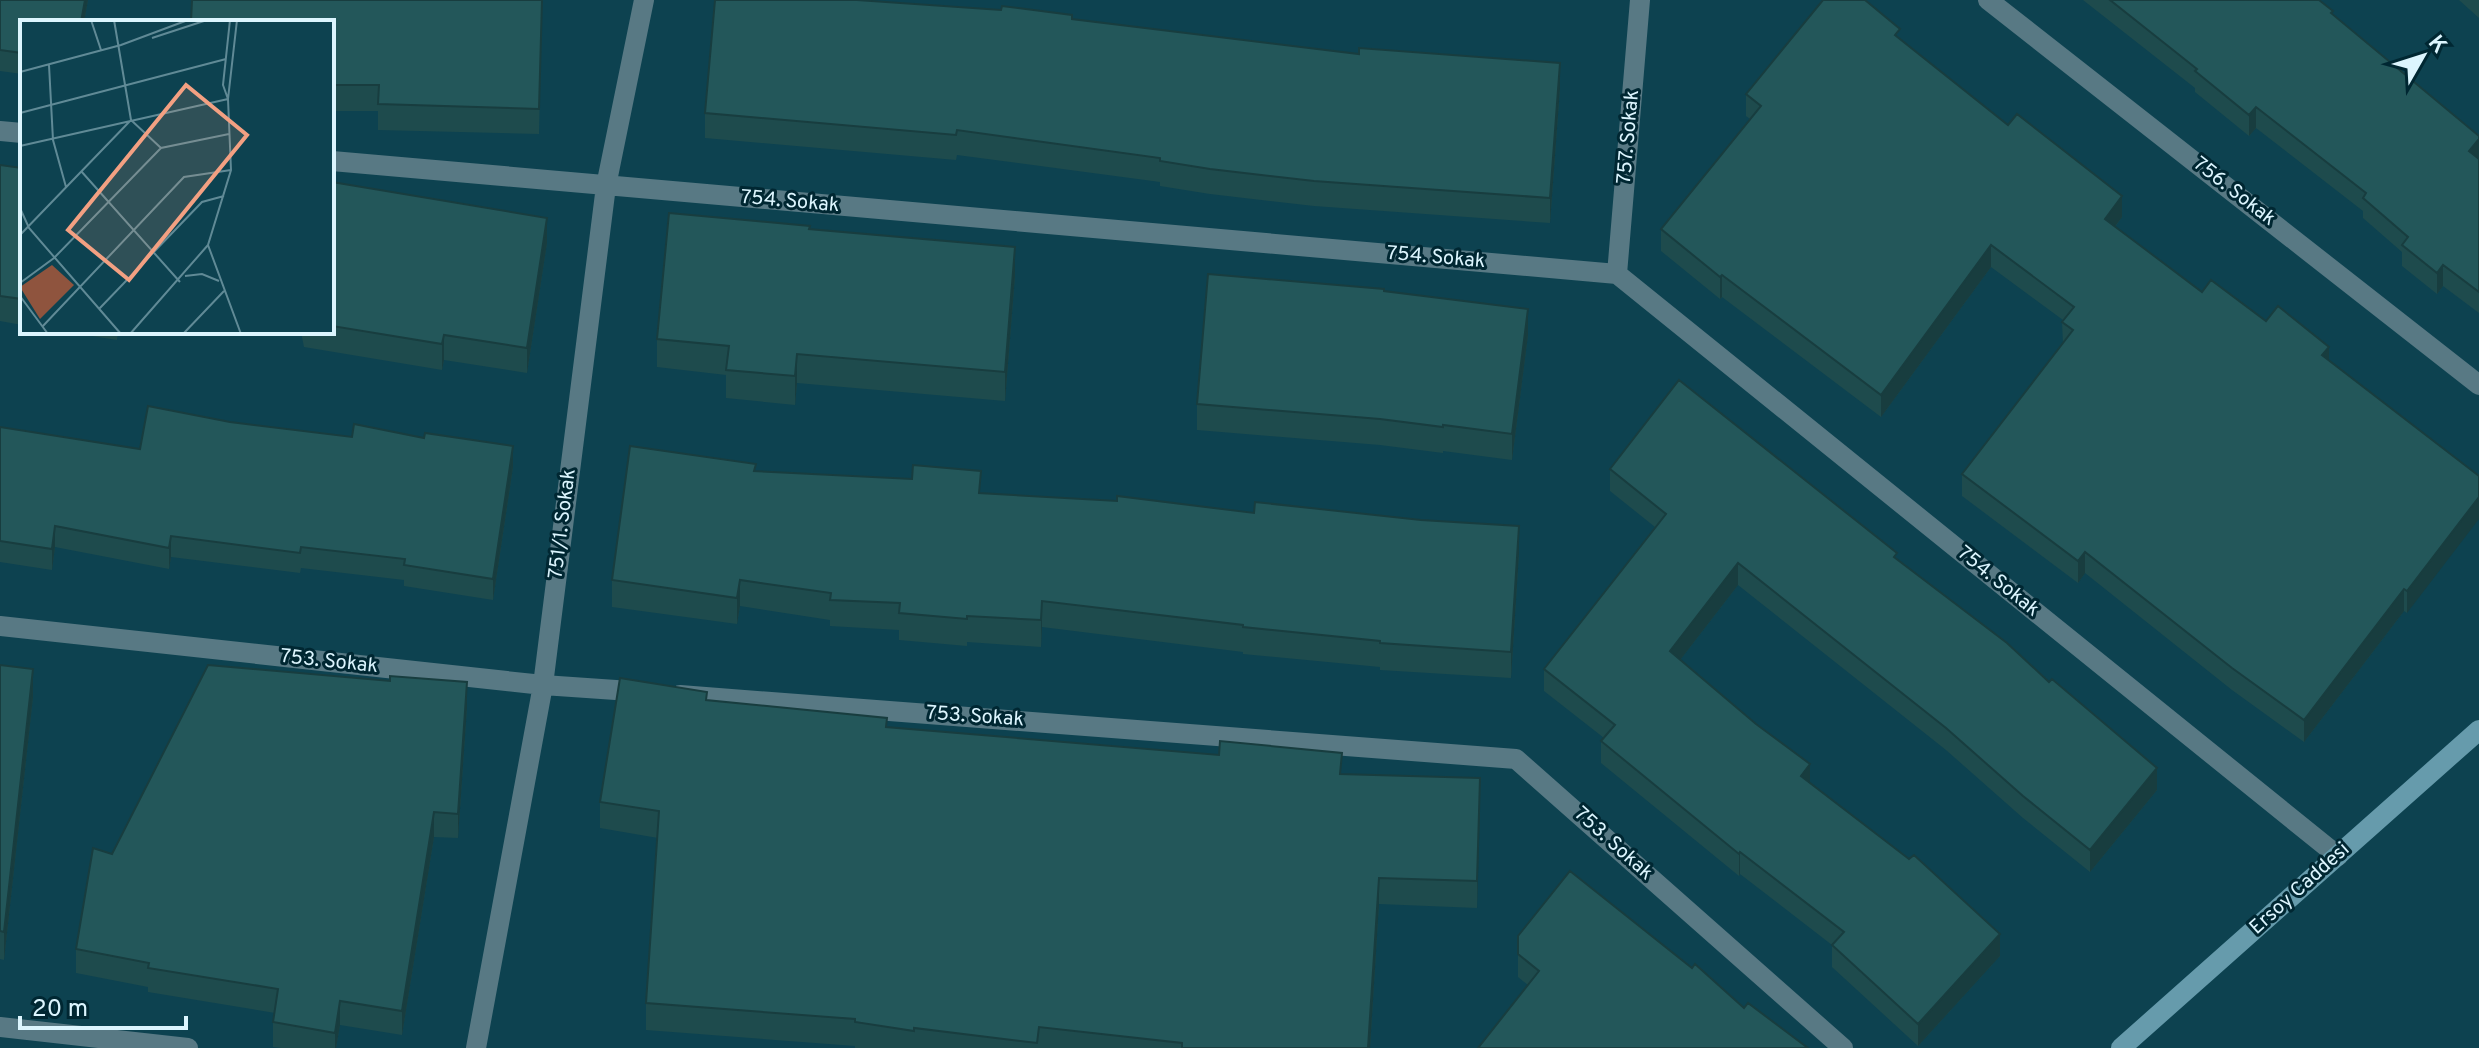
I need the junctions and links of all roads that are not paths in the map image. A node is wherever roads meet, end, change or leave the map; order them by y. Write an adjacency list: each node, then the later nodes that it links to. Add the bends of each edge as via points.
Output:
1 (644, 0): 7 (street, 751/1. Sokak)
2 (1640, 0): 8 (street, 757. Sokak)
3 (1988, 0): 9 (street, 756. Sokak)
4 (0, 131): 5 (street)
5 (20, 133)
6 (334, 161): 7 (street, 754. Sokak)
7 (606, 186): 8 (street, 754. Sokak); 11 (street, 751/1. Sokak)
8 (1617, 274): 13 (street, 754. Sokak)
9 (2479, 385)
10 (0, 626): 11 (street, 753. Sokak)
11 (543, 685): 16 (street, 751/1. Sokak); 17 (street, 753. Sokak, via 1516,759)
12 (2479, 730): 13 (main road, Ersoy Caddesi)
13 (2338, 856): 18 (main road, Ersoy Caddesi)
14 (0, 1027): 15 (street)
15 (188, 1048)
16 (476, 1048)
17 (1843, 1048)
18 (2121, 1048)

